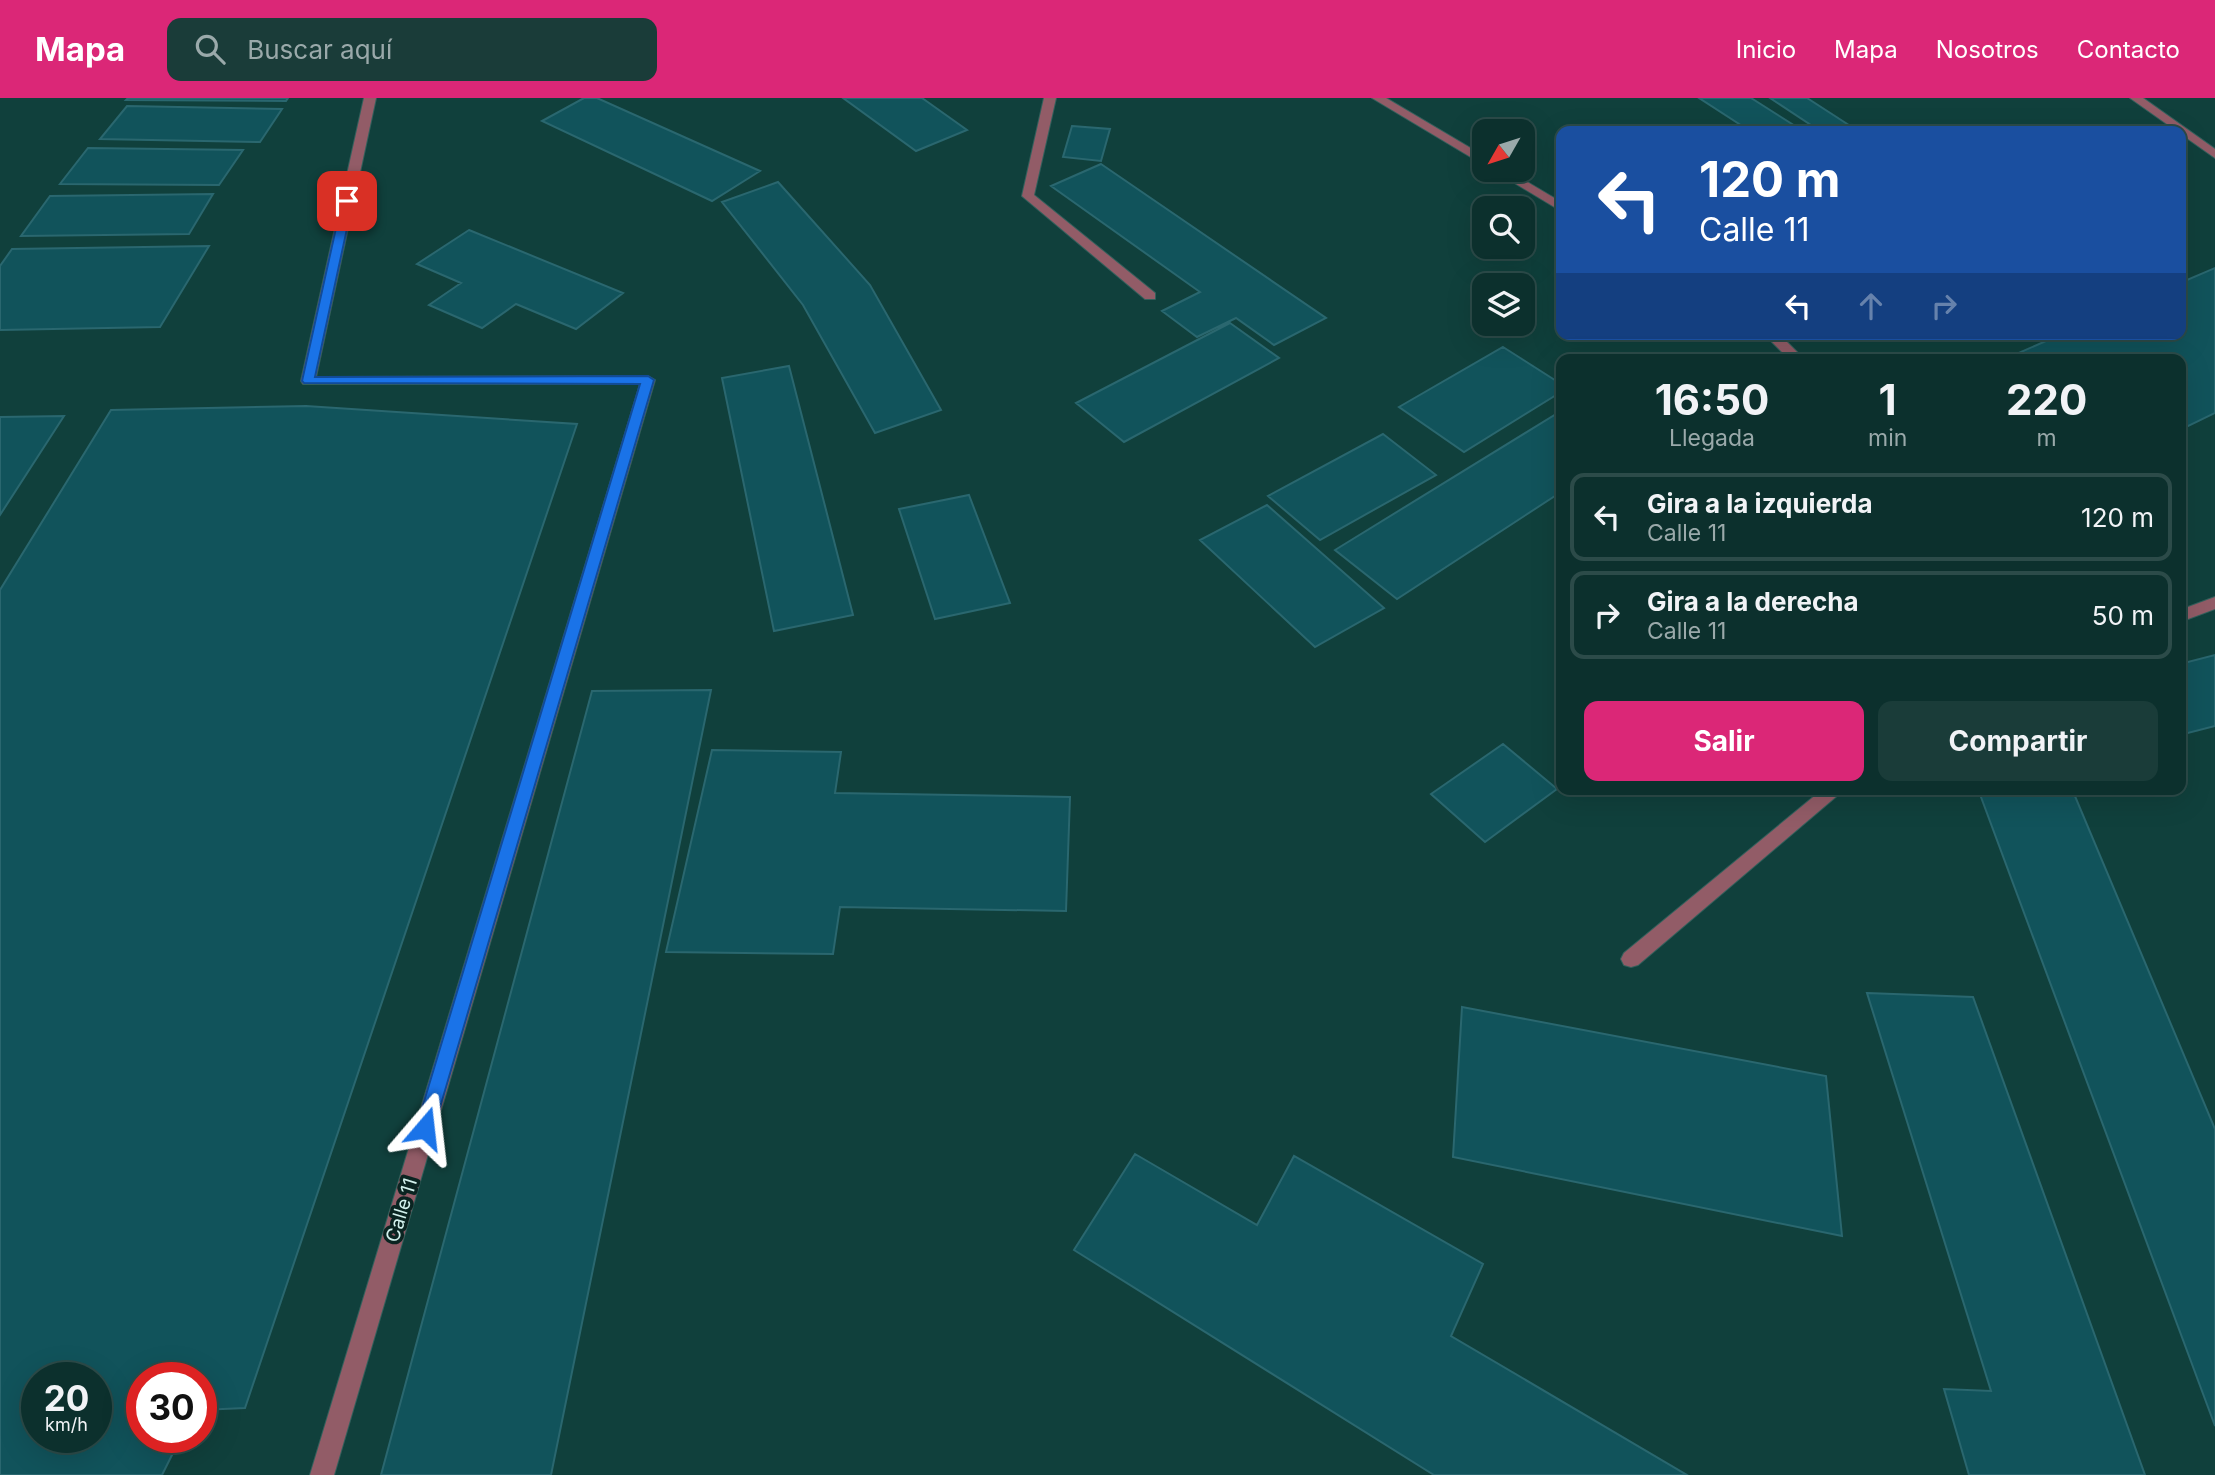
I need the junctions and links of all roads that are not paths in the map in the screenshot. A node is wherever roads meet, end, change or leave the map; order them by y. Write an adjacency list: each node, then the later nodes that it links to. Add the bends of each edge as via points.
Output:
1 (370, 98): 18 (street, Calle 11, via 308,381 648,380)
2 (1050, 98): 11 (street, via 1028,196)
3 (1378, 98): 7 (street)
4 (2136, 98): 5 (street)
5 (2176, 126)
6 (2186, 133): 8 (street)
7 (1472, 154)
8 (2215, 154)
9 (1520, 182): 10 (street)
10 (1556, 203)
11 (1150, 296)
12 (1777, 340): 13 (street)
13 (1792, 354)
14 (2215, 603): 15 (street)
15 (2186, 614)
16 (1829, 795): 17 (street)
17 (1631, 959)
18 (322, 1475)

